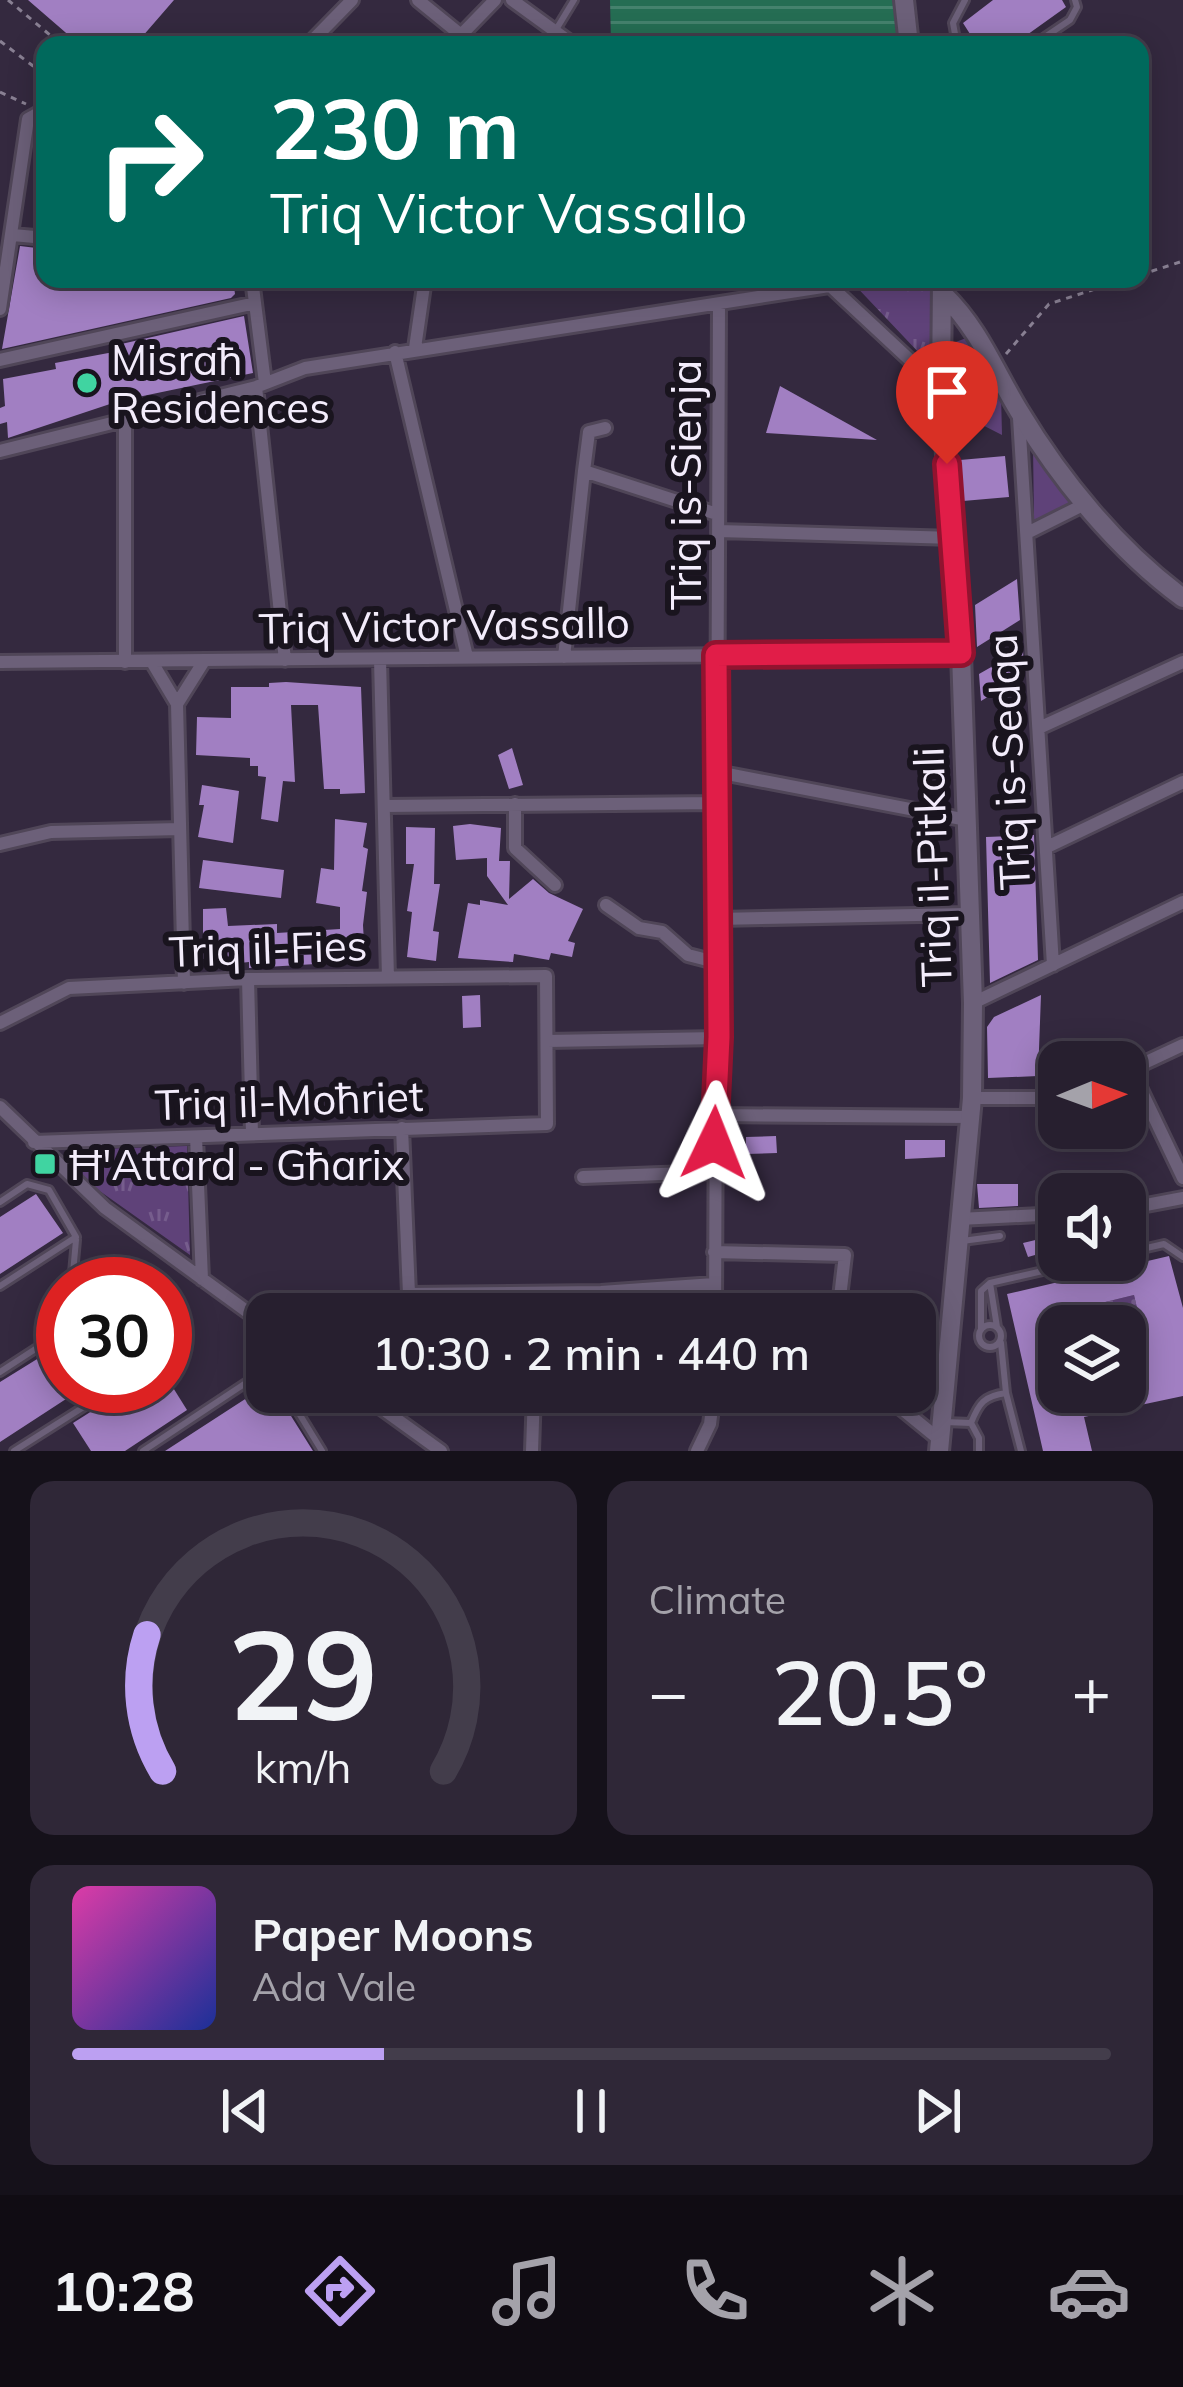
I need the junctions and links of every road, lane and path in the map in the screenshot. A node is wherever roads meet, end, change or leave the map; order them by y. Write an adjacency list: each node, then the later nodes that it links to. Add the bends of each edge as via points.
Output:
1 (8, 0): 11 (path)
2 (352, 0): 12 (street)
3 (418, 0): 13 (street)
4 (495, 0): 14 (street)
5 (512, 0): 10 (street)
6 (574, 0): 10 (lane)
7 (904, 0): 16 (street)
8 (964, 0): 17 (lane)
9 (1075, 0): 18 (lane, via 1075,14)
10 (555, 31): 15 (street)
11 (51, 36)
12 (317, 36)
13 (456, 36)
14 (464, 36)
15 (562, 36)
16 (908, 36)
17 (955, 36)
18 (1047, 36)
19 (0, 41): 20 (path)
20 (36, 68)
21 (0, 92): 22 (path)
22 (36, 113)
23 (36, 114): 24 (street, via 28,118)
24 (13, 235): 25 (street); 37 (street)
25 (36, 237)
26 (1183, 261): 27 (path)
27 (1149, 271)
28 (253, 288): 35 (street)
29 (424, 288): 38 (street)
30 (802, 288): 36 (street)
31 (831, 288): 43 (street)
32 (943, 288): 43 (street, Triq il-Pitkali)
33 (944, 288): 41 (street, via 967,306)
34 (1098, 288): 41 (path, via 1048,304 1013,350)
35 (255, 303): 40 (street); 42 (street)
36 (719, 305): 38 (street); 50 (street, Triq is-Sienja)
37 (0, 309)
38 (415, 348): 39 (street)
39 (395, 352): 42 (street); 57 (street)
40 (0, 360)
41 (994, 360): 44 (street)
42 (260, 385): 45 (street); 60 (street)
43 (941, 389): 53 (street, Triq il-Pitkali)
44 (1018, 411): 49 (street); 52 (street, Triq is-Sedqa)
45 (125, 420): 47 (street); 63 (street)
46 (605, 428): 48 (street, via 590,433)
47 (0, 451)
48 (584, 471): 50 (street); 58 (street)
49 (1085, 504): 52 (street); 54 (street)
50 (717, 514): 51 (street, Triq is-Sienja)
51 (718, 531): 53 (street); 56 (street, Triq is-Sienja)
52 (1027, 532): 67 (street, Triq is-Sedqa)
53 (954, 538): 55 (street, Triq il-Pitkali)
54 (1183, 598)
55 (961, 653): 56 (street, Triq Victor Vassallo); 73 (street, Triq il-Pitkali)
56 (716, 655): 58 (street, Triq Victor Vassallo); 68 (street, Triq is-Sienja)
57 (467, 657): 58 (street, Triq Victor Vassallo); 59 (street, Triq Victor Vassallo)
58 (564, 657)
59 (380, 659): 60 (street, Triq Victor Vassallo); 72 (street)
60 (285, 660): 61 (street, Triq Victor Vassallo)
61 (204, 661): 64 (street, Triq Victor Vassallo); 66 (street)
62 (0, 662): 63 (street, Triq Victor Vassallo)
63 (125, 662): 64 (street, Triq Victor Vassallo)
64 (152, 662): 66 (street)
65 (1183, 662): 67 (street)
66 (177, 704): 74 (street)
67 (1041, 727): 76 (street, Triq is-Sedqa)
68 (718, 772): 70 (street, Triq is-Sienja); 73 (street)
69 (1183, 782): 76 (street)
70 (718, 803): 71 (street); 81 (street, Triq is-Sienja)
71 (515, 804): 72 (street); 77 (street, via 515,848)
72 (386, 806): 84 (street)
73 (967, 820): 80 (street, Triq il-Pitkali)
74 (180, 829): 75 (street, via 51,832); 86 (street)
75 (0, 844)
76 (1047, 847): 83 (street, Triq is-Sedqa)
77 (554, 885)
78 (1183, 902): 83 (street)
79 (606, 905): 82 (street, via 639,928 662,932 688,955)
80 (969, 914): 81 (street); 87 (street, Triq il-Pitkali)
81 (718, 919): 82 (street, Triq is-Sienja)
82 (719, 963): 89 (street, Triq is-Sienja)
83 (1053, 965): 87 (street)
84 (388, 978): 85 (street, Triq il-Fies); 90 (street, Triq il-Fies, via 546,976)
85 (248, 980): 86 (street, Triq il-Fies); 99 (street)
86 (184, 983): 88 (street, Triq il-Fies, via 69,988)
87 (973, 1003): 95 (street, Triq il-Pitkali)
88 (0, 1023)
89 (719, 1037): 90 (street); 97 (street, Triq is-Sienja)
90 (547, 1041): 98 (street, Triq il-Moħriet, via 547,1124)
91 (1183, 1045): 92 (street)
92 (1146, 1062)
93 (1038, 1100): 95 (street)
94 (1146, 1106): 104 (street)
95 (971, 1107): 97 (street); 109 (street, Triq il-Pitkali)
96 (2, 1115): 101 (street)
97 (715, 1115): 102 (street, Triq is-Sienja)
98 (402, 1128): 99 (street, Triq il-Moħriet); 122 (street)
99 (252, 1134): 100 (street, Triq il-Moħriet)
100 (196, 1137): 101 (street, Triq il-Moħriet); 118 (street)
101 (34, 1142): 118 (street, via 104,1208)
102 (713, 1172): 103 (street); 114 (street, Triq is-Sienja)
103 (584, 1177)
104 (1183, 1178)
105 (1183, 1198): 107 (street)
106 (0, 1202): 111 (lane, via 27,1184 49,1190)
107 (1146, 1205)
108 (1038, 1215): 109 (street)
109 (959, 1219): 112 (street, Triq il-Pitkali)
110 (1000, 1236): 112 (lane)
111 (76, 1237): 115 (lane); 121 (lane)
112 (957, 1242): 131 (street, Triq il-Pitkali)
113 (1146, 1248): 116 (lane, via 1164,1244)
114 (714, 1252): 120 (street, Triq is-Sienja); 125 (street, via 845,1256)
115 (74, 1257)
116 (1183, 1257)
117 (1038, 1272): 119 (lane)
118 (202, 1279): 126 (street)
119 (990, 1283): 127 (lane); 128 (lane, via 981,1291)
120 (714, 1284): 123 (street); 124 (street, Triq is-Sienja)
121 (0, 1286)
122 (409, 1293)
123 (550, 1293)
124 (714, 1293)
125 (841, 1293)
126 (246, 1311)
127 (997, 1328): 128 (lane); 129 (lane)
128 (981, 1329): 129 (lane, via 984,1346)
129 (1000, 1340): 135 (lane)
130 (36, 1349): 133 (lane)
131 (944, 1367): 132 (street); 144 (street, Triq il-Pitkali)
132 (936, 1370)
133 (0, 1372)
134 (246, 1383): 147 (lane)
135 (1006, 1393): 136 (lane); 153 (lane)
136 (978, 1406): 143 (lane); 145 (lane)
137 (74, 1413): 146 (lane)
138 (299, 1413): 148 (lane)
139 (389, 1413): 149 (street)
140 (533, 1413): 150 (street)
141 (711, 1413): 151 (street)
142 (909, 1413): 144 (street)
143 (971, 1423): 144 (lane); 145 (lane)
144 (940, 1437)
145 (979, 1438): 152 (lane)
146 (14, 1451)
147 (143, 1451)
148 (322, 1451)
149 (442, 1451)
150 (532, 1451)
151 (698, 1451)
152 (979, 1451)
153 (1021, 1451)

